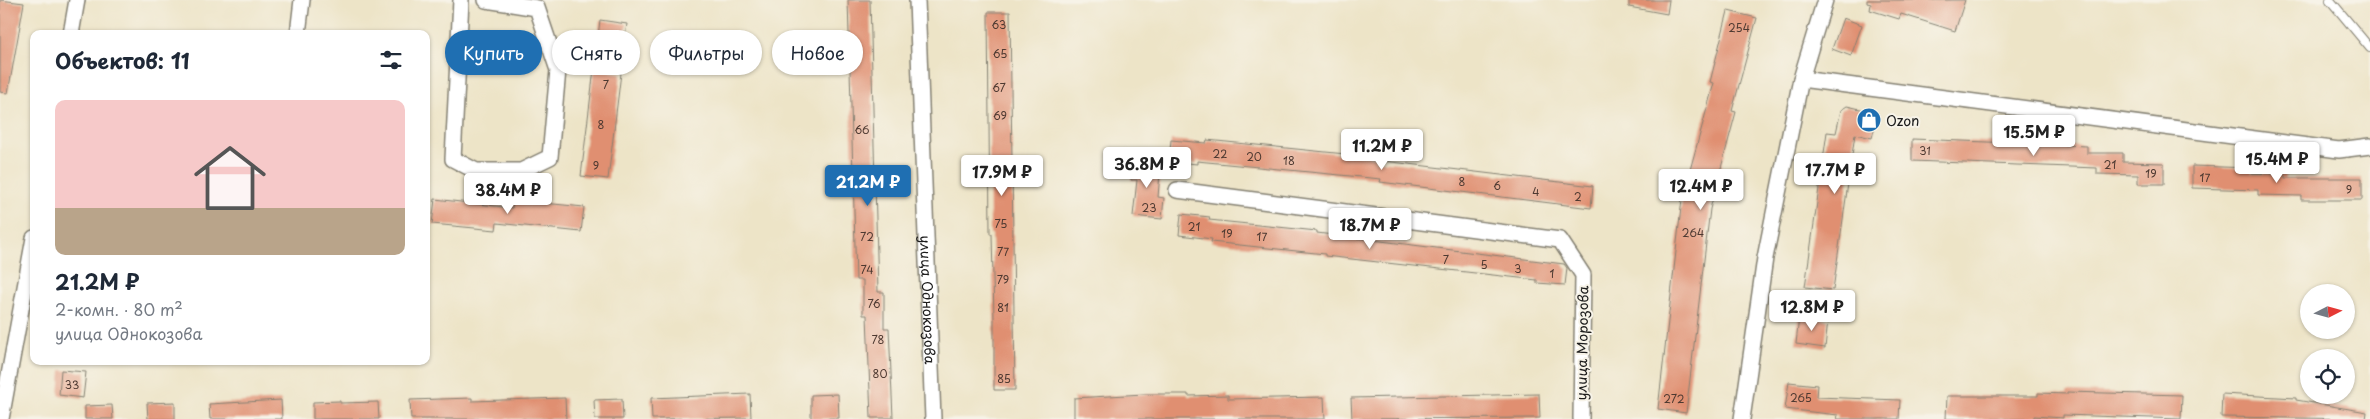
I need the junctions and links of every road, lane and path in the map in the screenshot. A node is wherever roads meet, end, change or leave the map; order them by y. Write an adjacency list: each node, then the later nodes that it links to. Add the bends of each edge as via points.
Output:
1 (77, 0): 8 (street)
2 (302, 0): 9 (street)
3 (460, 0): 4 (street, via 453,159 476,171 521,171 550,157 558,70 537,8)
4 (486, 0)
5 (917, 0): 16 (street, улица Однокозова)
6 (1823, 0): 11 (street)
7 (2330, 0): 10 (lane)
8 (72, 30)
9 (298, 30)
10 (2370, 48)
11 (1801, 79): 12 (street, via 2339,150); 18 (street, via 1765,258)
12 (2370, 146)
13 (1177, 190): 17 (street, улица Морозова, via 1560,240 1583,276)
14 (30, 260): 15 (street)
15 (1, 419)
16 (933, 419)
17 (1581, 419)
18 (1742, 419)

